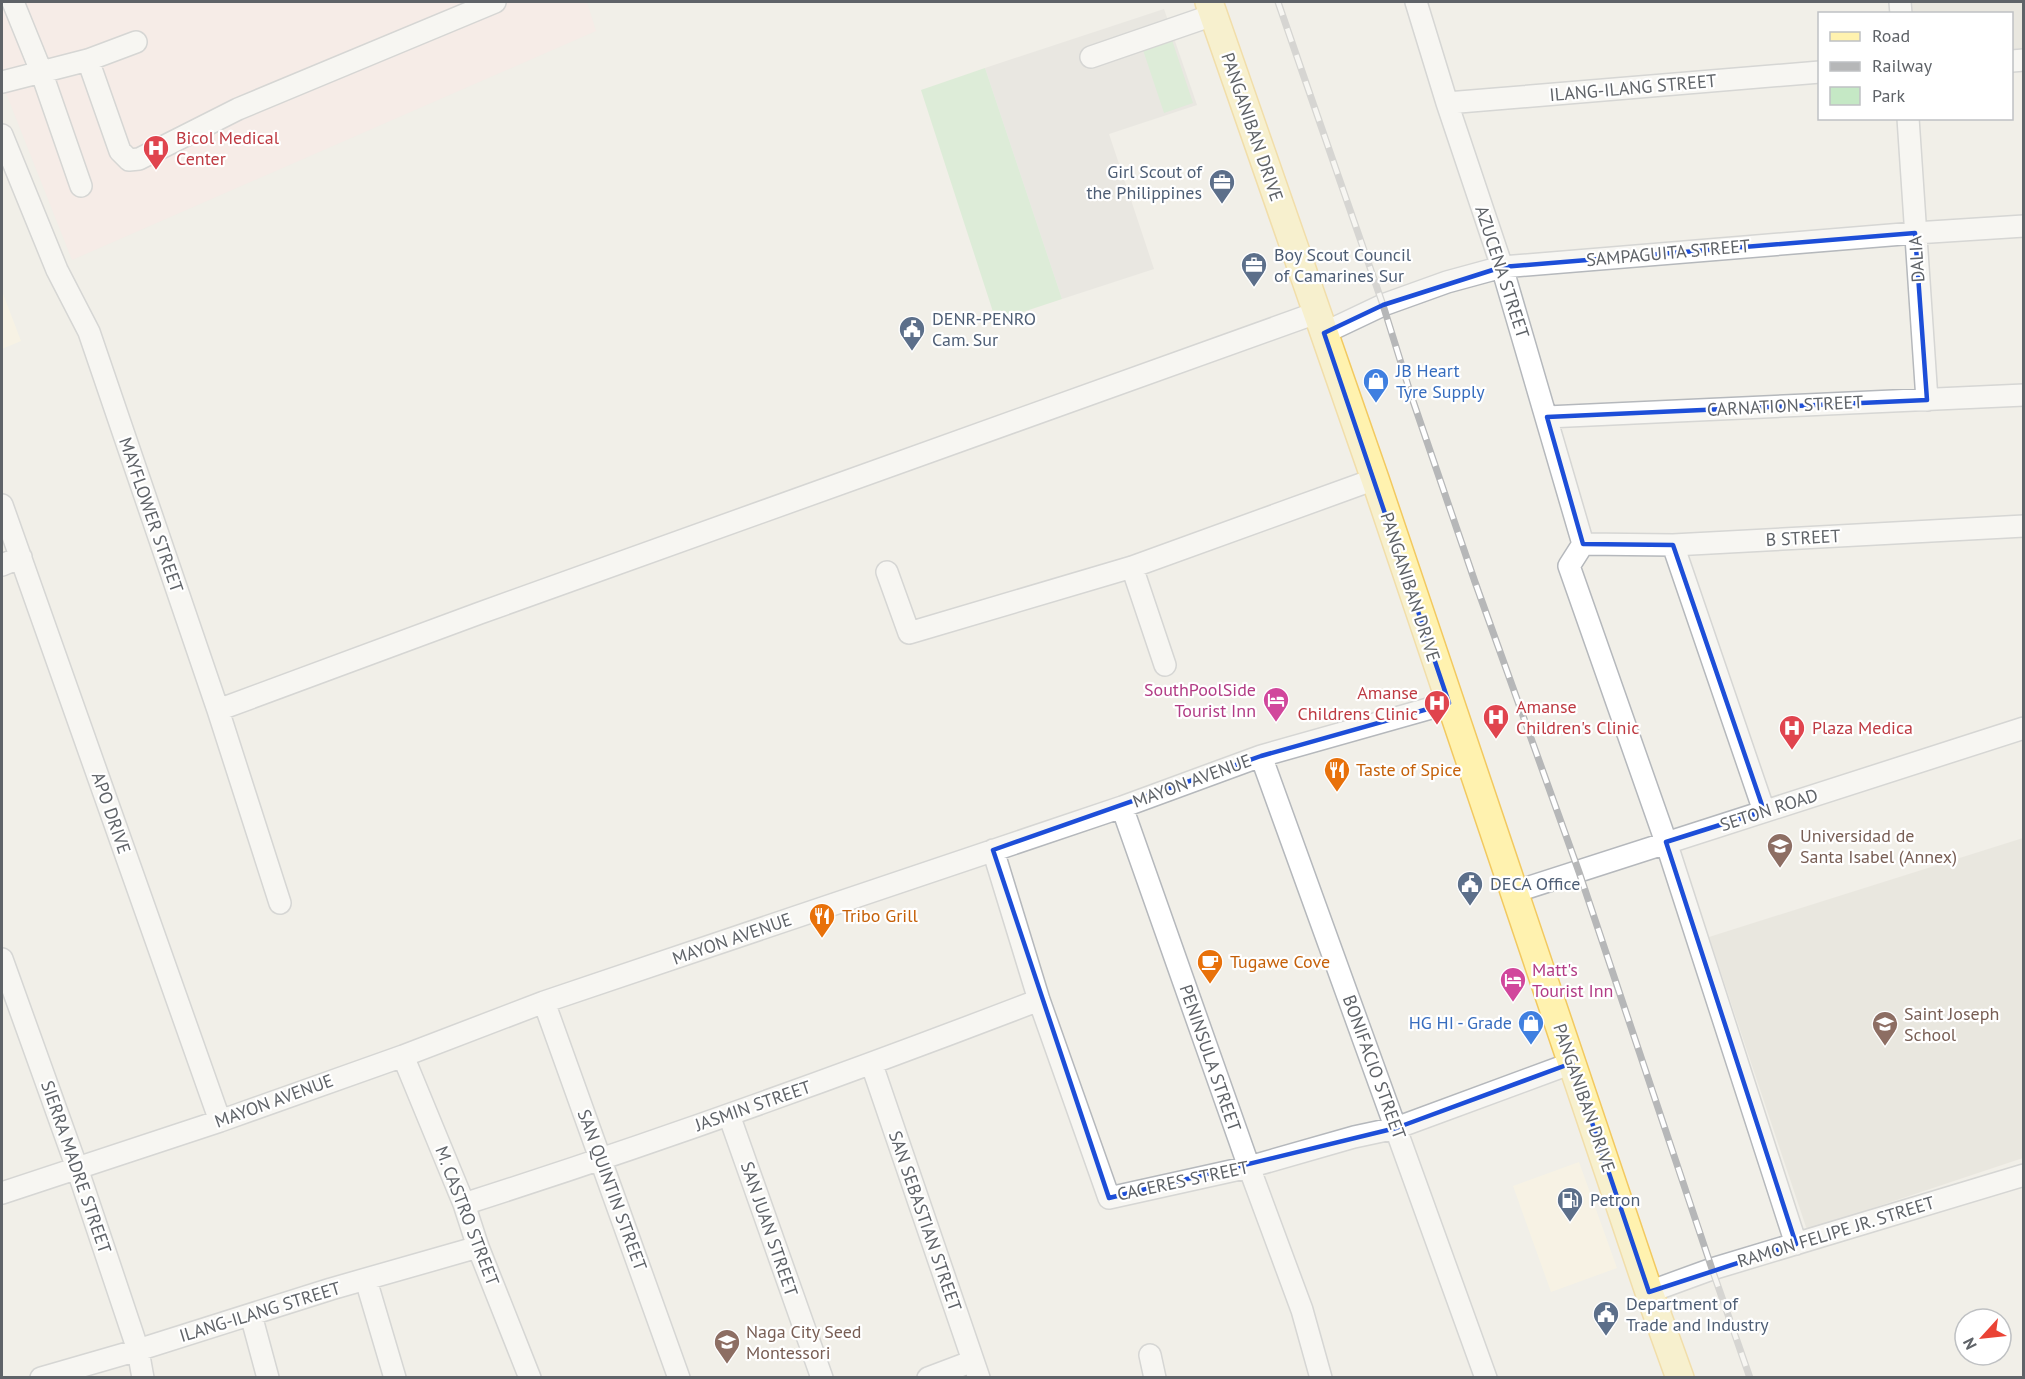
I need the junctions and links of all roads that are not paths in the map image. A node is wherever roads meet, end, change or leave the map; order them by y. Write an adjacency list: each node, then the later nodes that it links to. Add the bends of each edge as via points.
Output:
1 (13, 2): 8 (street)
2 (495, 2): 7 (street, via 238,109 139,159 129,160 120,151)
3 (1416, 2): 11 (street, AZUCENA STREET)
4 (1211, 8): 6 (street); 18 (main road, PANGANIBAN DRIVE)
5 (136, 42): 7 (street)
6 (1091, 57)
7 (88, 60): 8 (street)
8 (41, 71): 10 (street); 14 (street)
9 (1818, 72): 11 (street, ILANG-ILANG STREET)
10 (2, 82)
11 (1447, 103): 17 (street, AZUCENA STREET)
12 (1908, 120): 16 (street, DALIA)
13 (2, 135): 33 (street, MAYFLOWER STREET, via 57,270 89,332)
14 (81, 186)
15 (2024, 226): 16 (street, SAMPAGUITA STREET)
16 (1915, 233): 17 (street, SAMPAGUITA STREET); 20 (street, DALIA)
17 (1502, 267): 18 (street, SAMPAGUITA STREET); 21 (street, AZUCENA STREET)
18 (1320, 323): 22 (main road, PANGANIBAN DRIVE); 33 (street, SAMPAGUITA STREET, via 502,604)
19 (2024, 395): 20 (street, CARNATION STREET)
20 (1927, 400): 21 (street, CARNATION STREET)
21 (1547, 417): 25 (street, AZUCENA STREET)
22 (1375, 479): 29 (street); 32 (main road, PANGANIBAN DRIVE)
23 (2, 505): 27 (street, APO DRIVE)
24 (2024, 526): 26 (street, B STREET)
25 (1583, 544): 26 (street, B STREET); 38 (street, via 1569,566)
26 (1674, 546): 37 (street)
27 (21, 557): 28 (street); 49 (street, APO DRIVE)
28 (2, 565)
29 (1132, 567): 30 (street, via 909,633); 31 (street)
30 (887, 572)
31 (1165, 665)
32 (1449, 703): 35 (street, MAYON AVENUE); 40 (main road, PANGANIBAN DRIVE)
33 (218, 710): 41 (street, MAYFLOWER STREET)
34 (2024, 728): 37 (street, SETON ROAD)
35 (1261, 756): 36 (street, MAYON AVENUE); 50 (street, BONIFACIO STREET)
36 (1122, 807): 39 (street, MAYON AVENUE); 52 (street, PENINSULA STREET)
37 (1764, 811): 38 (street, SETON ROAD)
38 (1666, 842): 40 (street, SETON ROAD); 57 (street)
39 (993, 850): 43 (street, CACERES STREET); 44 (street, MAYON AVENUE)
40 (1514, 892): 46 (main road, PANGANIBAN DRIVE)
41 (280, 903)
42 (2, 959): 53 (street, SIERRA MADRE STREET)
43 (1039, 1000): 47 (street, JASMIN STREET); 52 (street, CACERES STREET, via 1109,1198)
44 (543, 1002): 45 (street, MAYON AVENUE); 51 (street, SAN QUINTIN STREET)
45 (403, 1056): 49 (street, MAYON AVENUE); 56 (street, M. CASTRO STREET)
46 (1572, 1063): 50 (street, CACERES STREET); 60 (main road, PANGANIBAN DRIVE)
47 (872, 1065): 48 (street, JASMIN STREET); 64 (street, SAN SEBASTIAN STREET)
48 (729, 1115): 51 (street, JASMIN STREET); 71 (street, SAN JUAN STREET)
49 (220, 1121): 53 (street, MAYON AVENUE)
50 (1396, 1128): 52 (street, CACERES STREET); 75 (street, BONIFACIO STREET)
51 (602, 1160): 56 (street, JASMIN STREET); 70 (street, SAN QUINTIN STREET)
52 (1249, 1167): 74 (street, PENINSULA STREET, via 1302,1310)
53 (77, 1168): 55 (street, MAYON AVENUE); 62 (street, SIERRA MADRE STREET)
54 (2024, 1175): 57 (street, RAMON FELIPE JR. STREET)
55 (7, 1189)
56 (464, 1204): 58 (street, M. CASTRO STREET)
57 (1796, 1244): 60 (street, RAMON FELIPE JR. STREET)
58 (478, 1247): 59 (street, ILANG-ILANG STREET); 69 (street, M. CASTRO STREET)
59 (366, 1280): 61 (street, ILANG-ILANG STREET); 68 (street)
60 (1649, 1292): 76 (main road, PANGANIBAN DRIVE)
61 (251, 1315): 62 (street, ILANG-ILANG STREET); 67 (street)
62 (138, 1350): 65 (street, ILANG-ILANG STREET); 66 (street, SIERRA MADRE STREET)
63 (1150, 1355): 73 (street)
64 (976, 1369): 72 (street)
65 (41, 1377)
66 (143, 1377)
67 (268, 1377)
68 (395, 1377)
69 (530, 1377)
70 (679, 1377)
71 (822, 1377)
72 (928, 1377)
73 (1155, 1377)
74 (1321, 1377)
75 (1486, 1377)
76 (1680, 1377)

